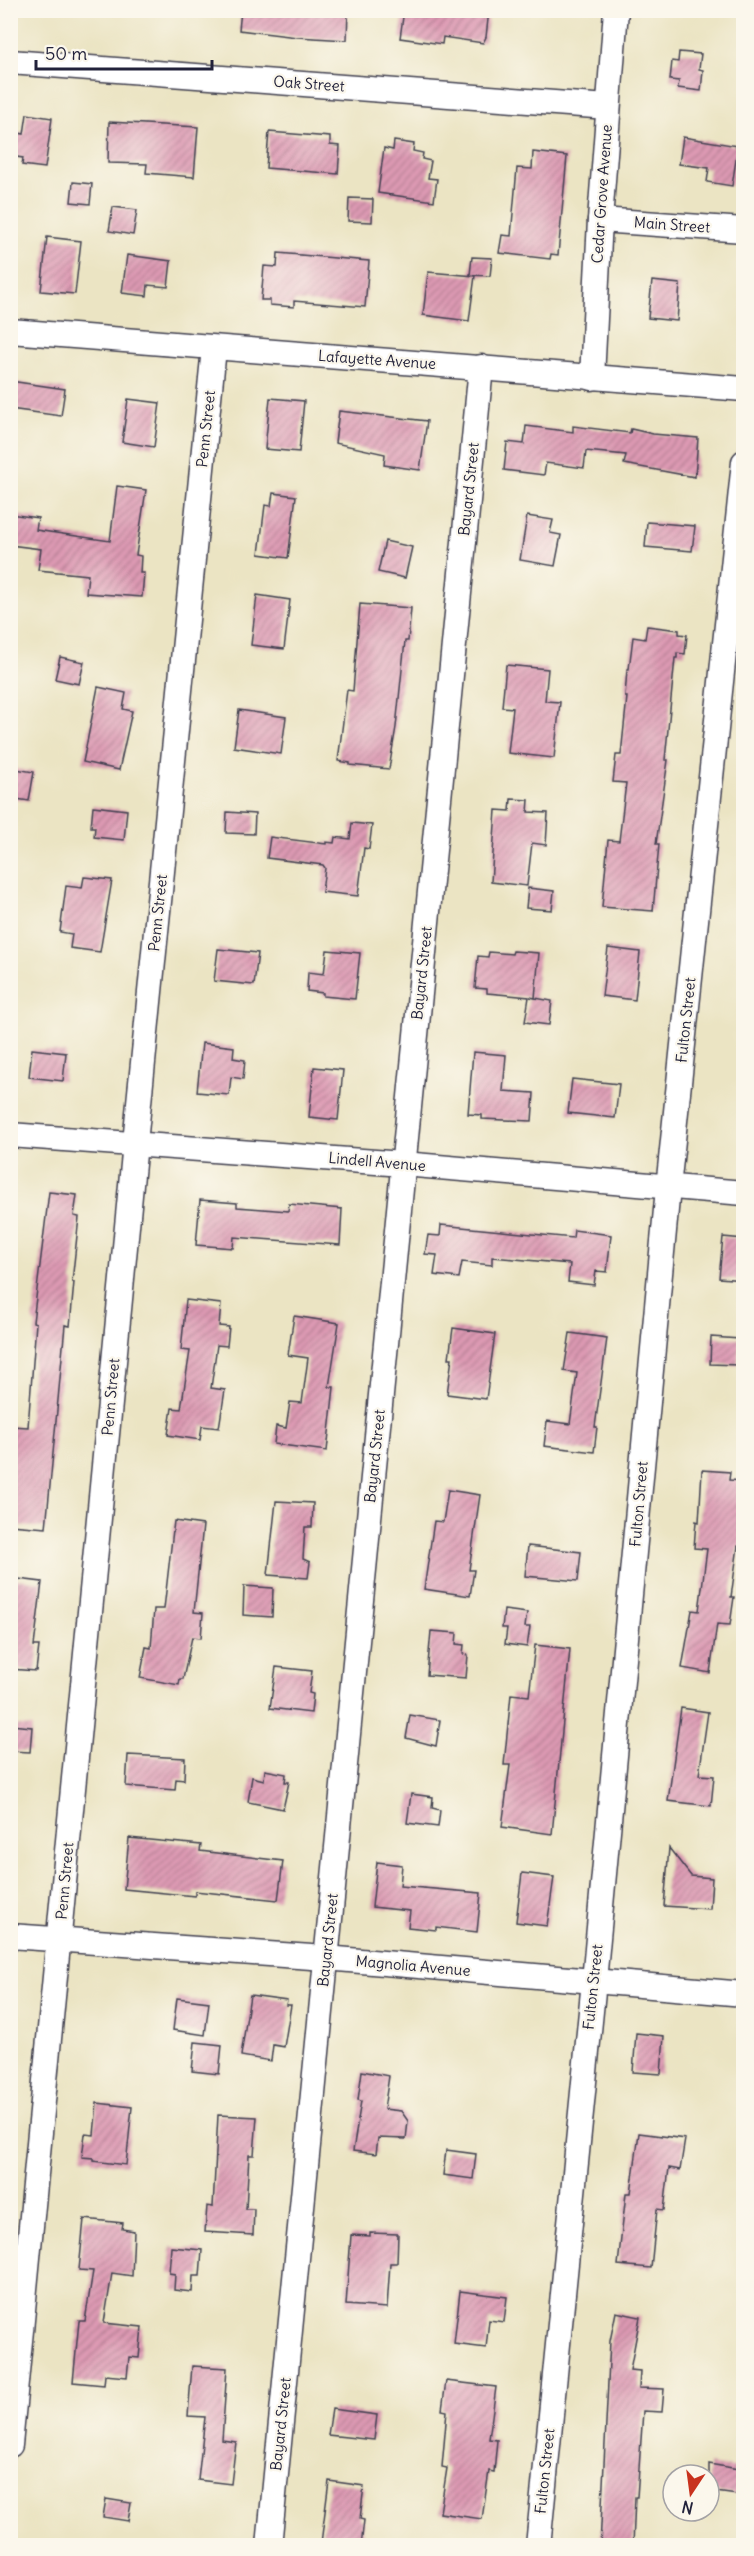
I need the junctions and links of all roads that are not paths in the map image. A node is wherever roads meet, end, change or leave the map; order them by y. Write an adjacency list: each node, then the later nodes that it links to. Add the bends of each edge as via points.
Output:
1 (616, 10): 3 (street, Cedar Grove Avenue)
2 (10, 62): 3 (street, Oak Street)
3 (608, 107): 4 (street, Cedar Grove Avenue)
4 (600, 220): 5 (street, Main Street); 9 (street, Cedar Grove Avenue)
5 (744, 230)
6 (10, 331): 7 (street, Lafayette Avenue)
7 (214, 348): 8 (street, Lafayette Avenue); 13 (street, Penn Street)
8 (481, 367): 9 (street, Lafayette Avenue); 14 (street, Bayard Street)
9 (592, 378): 10 (street, Lafayette Avenue)
10 (744, 389)
11 (744, 462): 15 (street, Fulton Street)
12 (10, 1135): 13 (street, Lindell Avenue)
13 (135, 1143): 14 (street, Lindell Avenue); 18 (street, Penn Street)
14 (403, 1164): 15 (street, Lindell Avenue); 19 (street, Bayard Street)
15 (668, 1188): 16 (street, Lindell Avenue); 20 (street, Fulton Street)
16 (744, 1193)
17 (10, 1936): 18 (street, Magnolia Avenue)
18 (59, 1941): 19 (street, Magnolia Avenue); 22 (street, Penn Street)
19 (326, 1958): 20 (street, Magnolia Avenue); 23 (street, Bayard Street)
20 (594, 1981): 21 (street, Magnolia Avenue); 24 (street, Fulton Street)
21 (744, 1994)
22 (10, 2445)
23 (269, 2546)
24 (538, 2546)

